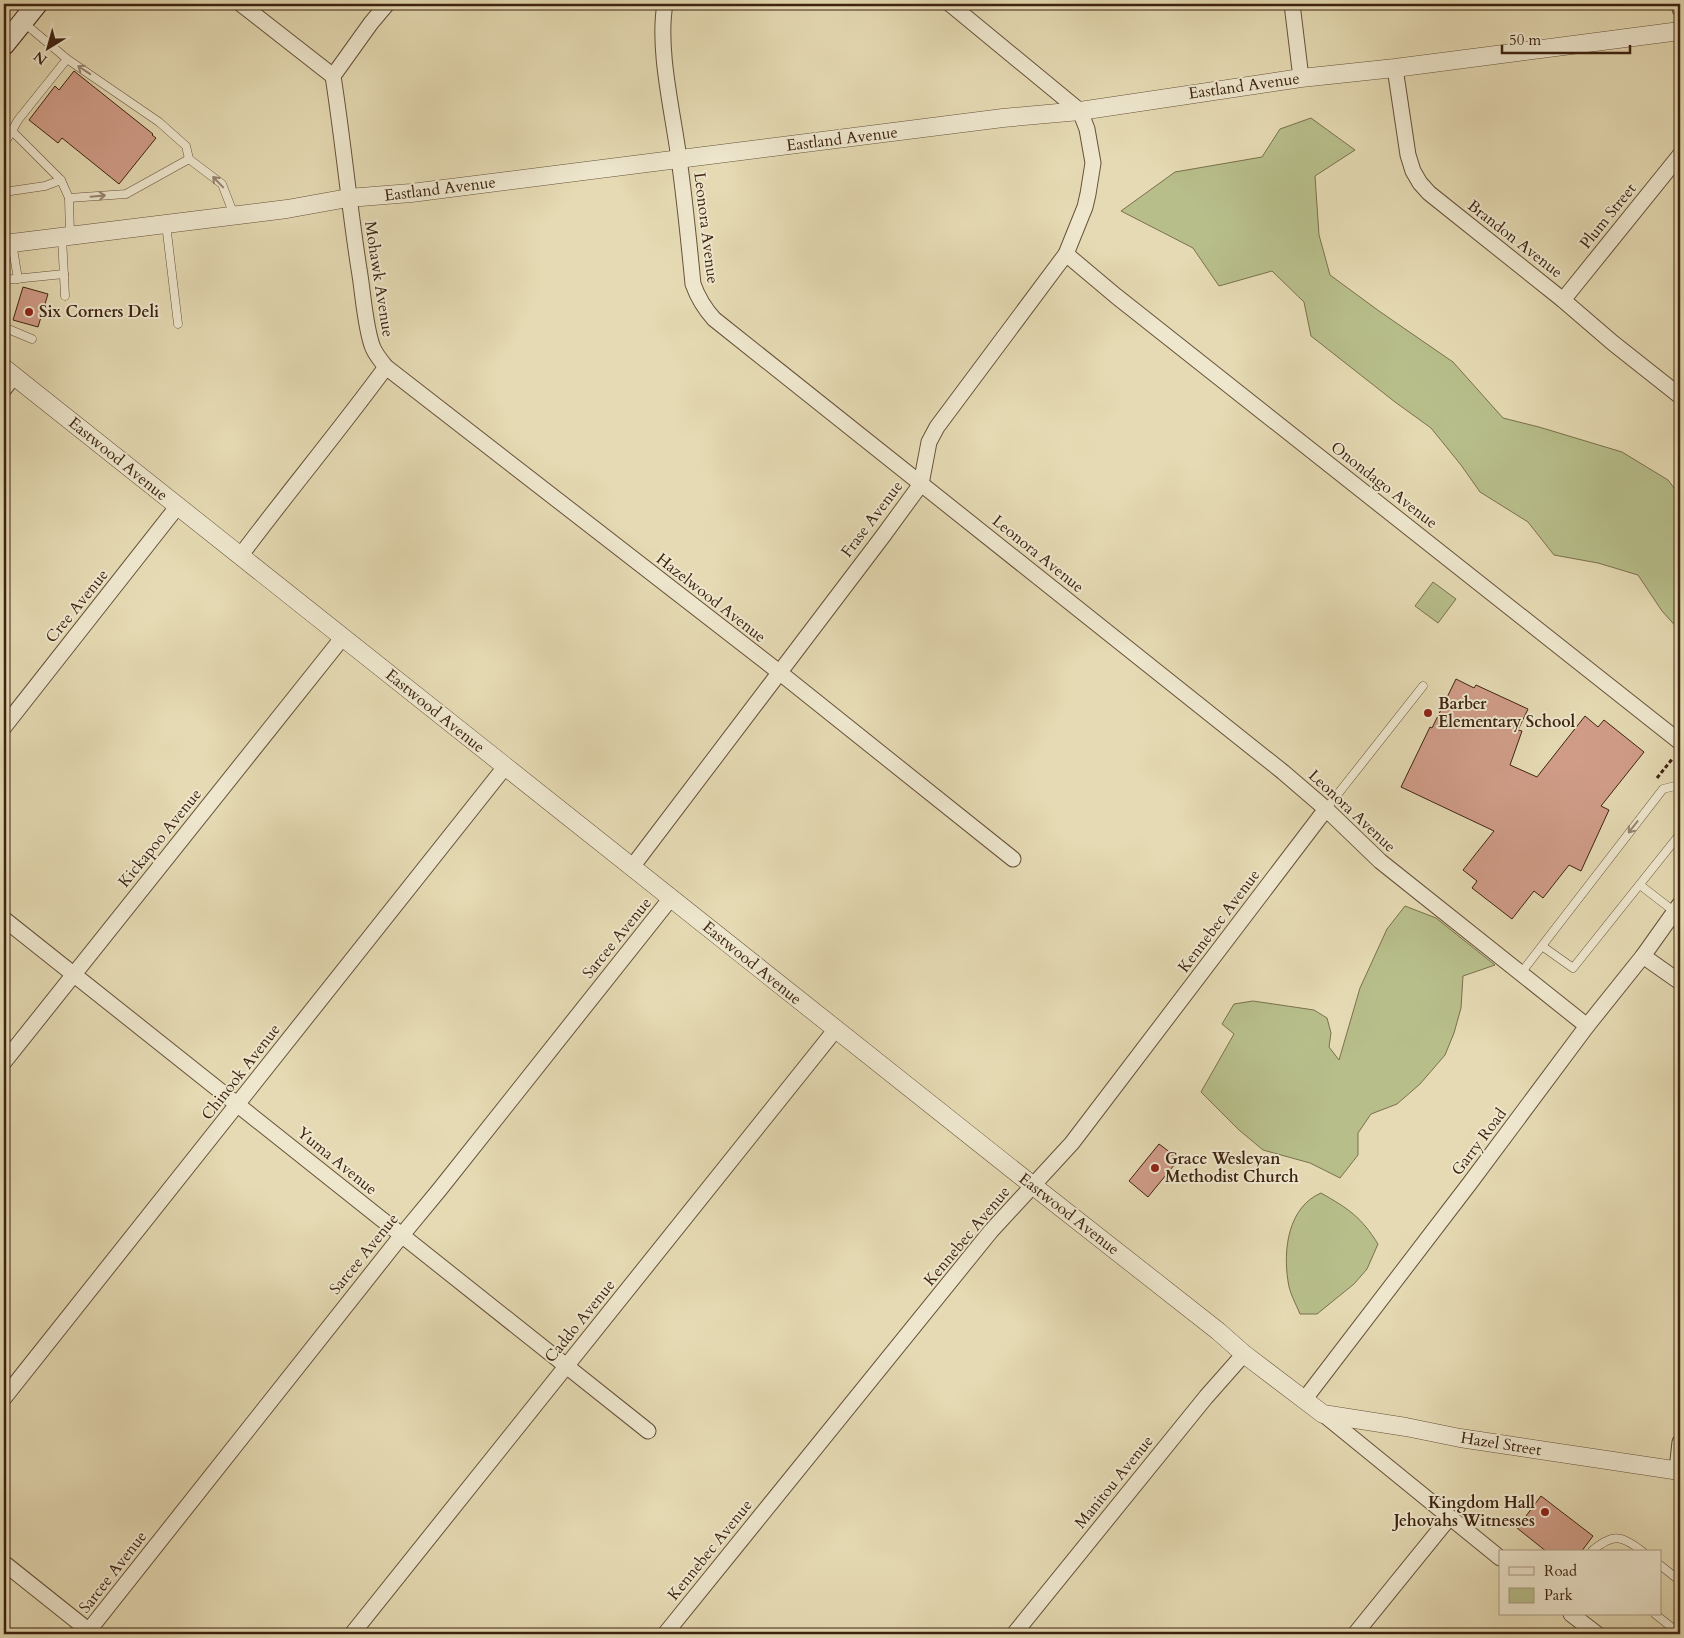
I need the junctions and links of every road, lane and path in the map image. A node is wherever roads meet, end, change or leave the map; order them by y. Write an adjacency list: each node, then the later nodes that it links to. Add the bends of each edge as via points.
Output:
1 (37, 4): 9 (main road)
2 (241, 4): 14 (street)
3 (386, 4): 14 (street)
4 (665, 4): 21 (street, Leonora Avenue, via 664,49)
5 (950, 4): 16 (street)
6 (1292, 4): 15 (street)
7 (1679, 4): 8 (street)
8 (1680, 9)
9 (23, 22): 11 (main road); 12 (lane)
10 (1680, 31): 13 (street, Eastland Avenue)
11 (4, 46)
12 (67, 59): 17 (lane); 20 (lane, one-way to 12, via 186,146 166,128)
13 (1395, 68): 15 (street, Eastland Avenue); 35 (street, Brandon Avenue, via 1408,155 1420,183)
14 (333, 76): 25 (street, Mohawk Avenue)
15 (1301, 78): 16 (street, Eastland Avenue)
16 (1080, 110): 21 (street, Eastland Avenue); 30 (street, Frase Avenue, via 1088,130 1093,164 1088,194)
17 (12, 131): 18 (lane); 22 (lane)
18 (4, 144)
19 (1680, 155): 35 (street, Plum Street)
20 (189, 159): 24 (lane, one-way to 20, via 126,194); 26 (lane, one-way to 20, via 222,184)
21 (680, 160): 25 (street, Eastland Avenue); 42 (street, Leonora Avenue, via 693,284 705,309)
22 (61, 180): 23 (lane, via 45,186); 24 (lane)
23 (4, 192)
24 (69, 198): 28 (lane)
25 (348, 198): 26 (street, Eastland Avenue); 39 (street, Mohawk Avenue, via 372,346)
26 (234, 215): 27 (street, Eastland Avenue)
27 (166, 224): 28 (street, Eastland Avenue); 36 (lane)
28 (66, 236): 29 (street, Eastland Avenue); 31 (lane)
29 (8, 244): 32 (lane)
30 (1066, 254): 42 (street, Frase Avenue, via 937,427 929,442); 49 (street, Onondago Avenue)
31 (64, 274): 32 (lane); 34 (lane)
32 (18, 279): 33 (lane)
33 (4, 280)
34 (65, 296)
35 (1563, 300): 41 (street, Brandon Avenue)
36 (178, 324)
37 (5, 329): 38 (lane)
38 (32, 339)
39 (386, 367): 44 (street); 46 (street, Hazelwood Avenue)
40 (7, 377): 43 (street, Eastwood Avenue)
41 (1680, 396)
42 (921, 484): 46 (street, Frase Avenue); 54 (street, Leonora Avenue)
43 (177, 507): 44 (street, Eastwood Avenue); 48 (street, Cree Avenue)
44 (241, 555): 45 (street, Eastwood Avenue)
45 (343, 637): 52 (street, Eastwood Avenue); 65 (street, Kickapoo Avenue)
46 (778, 672): 56 (street, Hazelwood Avenue); 57 (street, Frase Avenue)
47 (1423, 686): 54 (lane)
48 (4, 727)
49 (1680, 742)
50 (1673, 758): 51 (path)
51 (1667, 765)
52 (505, 767): 57 (street, Eastwood Avenue); 70 (street, Chinook Avenue)
53 (1680, 789): 62 (lane, one-way to 62, via 1675,786 1663,789)
54 (1326, 809): 64 (street, Leonora Avenue, via 1380,861); 71 (street, Kennebec Avenue, via 1072,1143)
55 (1680, 834): 58 (lane)
56 (1013, 859)
57 (632, 867): 59 (street, Eastwood Avenue)
58 (1640, 885): 60 (lane); 62 (lane, via 1573,968)
59 (671, 898): 68 (street, Eastwood Avenue); 72 (street, Sarcee Avenue)
60 (1677, 908): 63 (street, Garry Road)
61 (4, 918): 65 (street, Yuma Avenue)
62 (1542, 946): 64 (lane)
63 (1643, 956): 66 (street); 67 (street, Garry Road)
64 (1521, 973): 67 (street, Leonora Avenue)
65 (74, 975): 69 (street, Kickapoo Avenue); 70 (street, Yuma Avenue)
66 (1680, 982)
67 (1587, 1026): 76 (street, Garry Road)
68 (836, 1030): 71 (street, Eastwood Avenue); 74 (street, Caddo Avenue)
69 (4, 1062)
70 (238, 1104): 72 (street, Yuma Avenue); 75 (street, Chinook Avenue)
71 (1033, 1186): 73 (street, Eastwood Avenue); 92 (street, Kennebec Avenue, via 991,1231)
72 (402, 1235): 74 (street, Yuma Avenue); 90 (street, Sarcee Avenue, via 133,1573)
73 (1244, 1354): 76 (street, Eastwood Avenue); 93 (street, Manitou Avenue, via 1206,1396)
74 (566, 1366): 78 (street, Yuma Avenue); 91 (street, Caddo Avenue)
75 (4, 1398)
76 (1304, 1400): 77 (street, Eastwood Avenue)
77 (1323, 1414): 80 (street, Hazel Street); 81 (street, Eastwood Avenue)
78 (648, 1431)
79 (1680, 1442): 80 (street)
80 (1679, 1471)
81 (1449, 1518): 84 (street, Eastwood Avenue); 94 (street)
82 (1593, 1550): 83 (lane, via 1603,1542 1617,1538)
83 (1640, 1550)
84 (1499, 1557)
85 (4, 1563): 90 (street)
86 (1662, 1567): 87 (lane)
87 (1680, 1581)
88 (1574, 1616): 95 (street)
89 (1657, 1616): 96 (lane)
90 (90, 1633)
91 (352, 1634)
92 (665, 1634)
93 (1014, 1634)
94 (1355, 1634)
95 (1597, 1634)
96 (1680, 1634)

